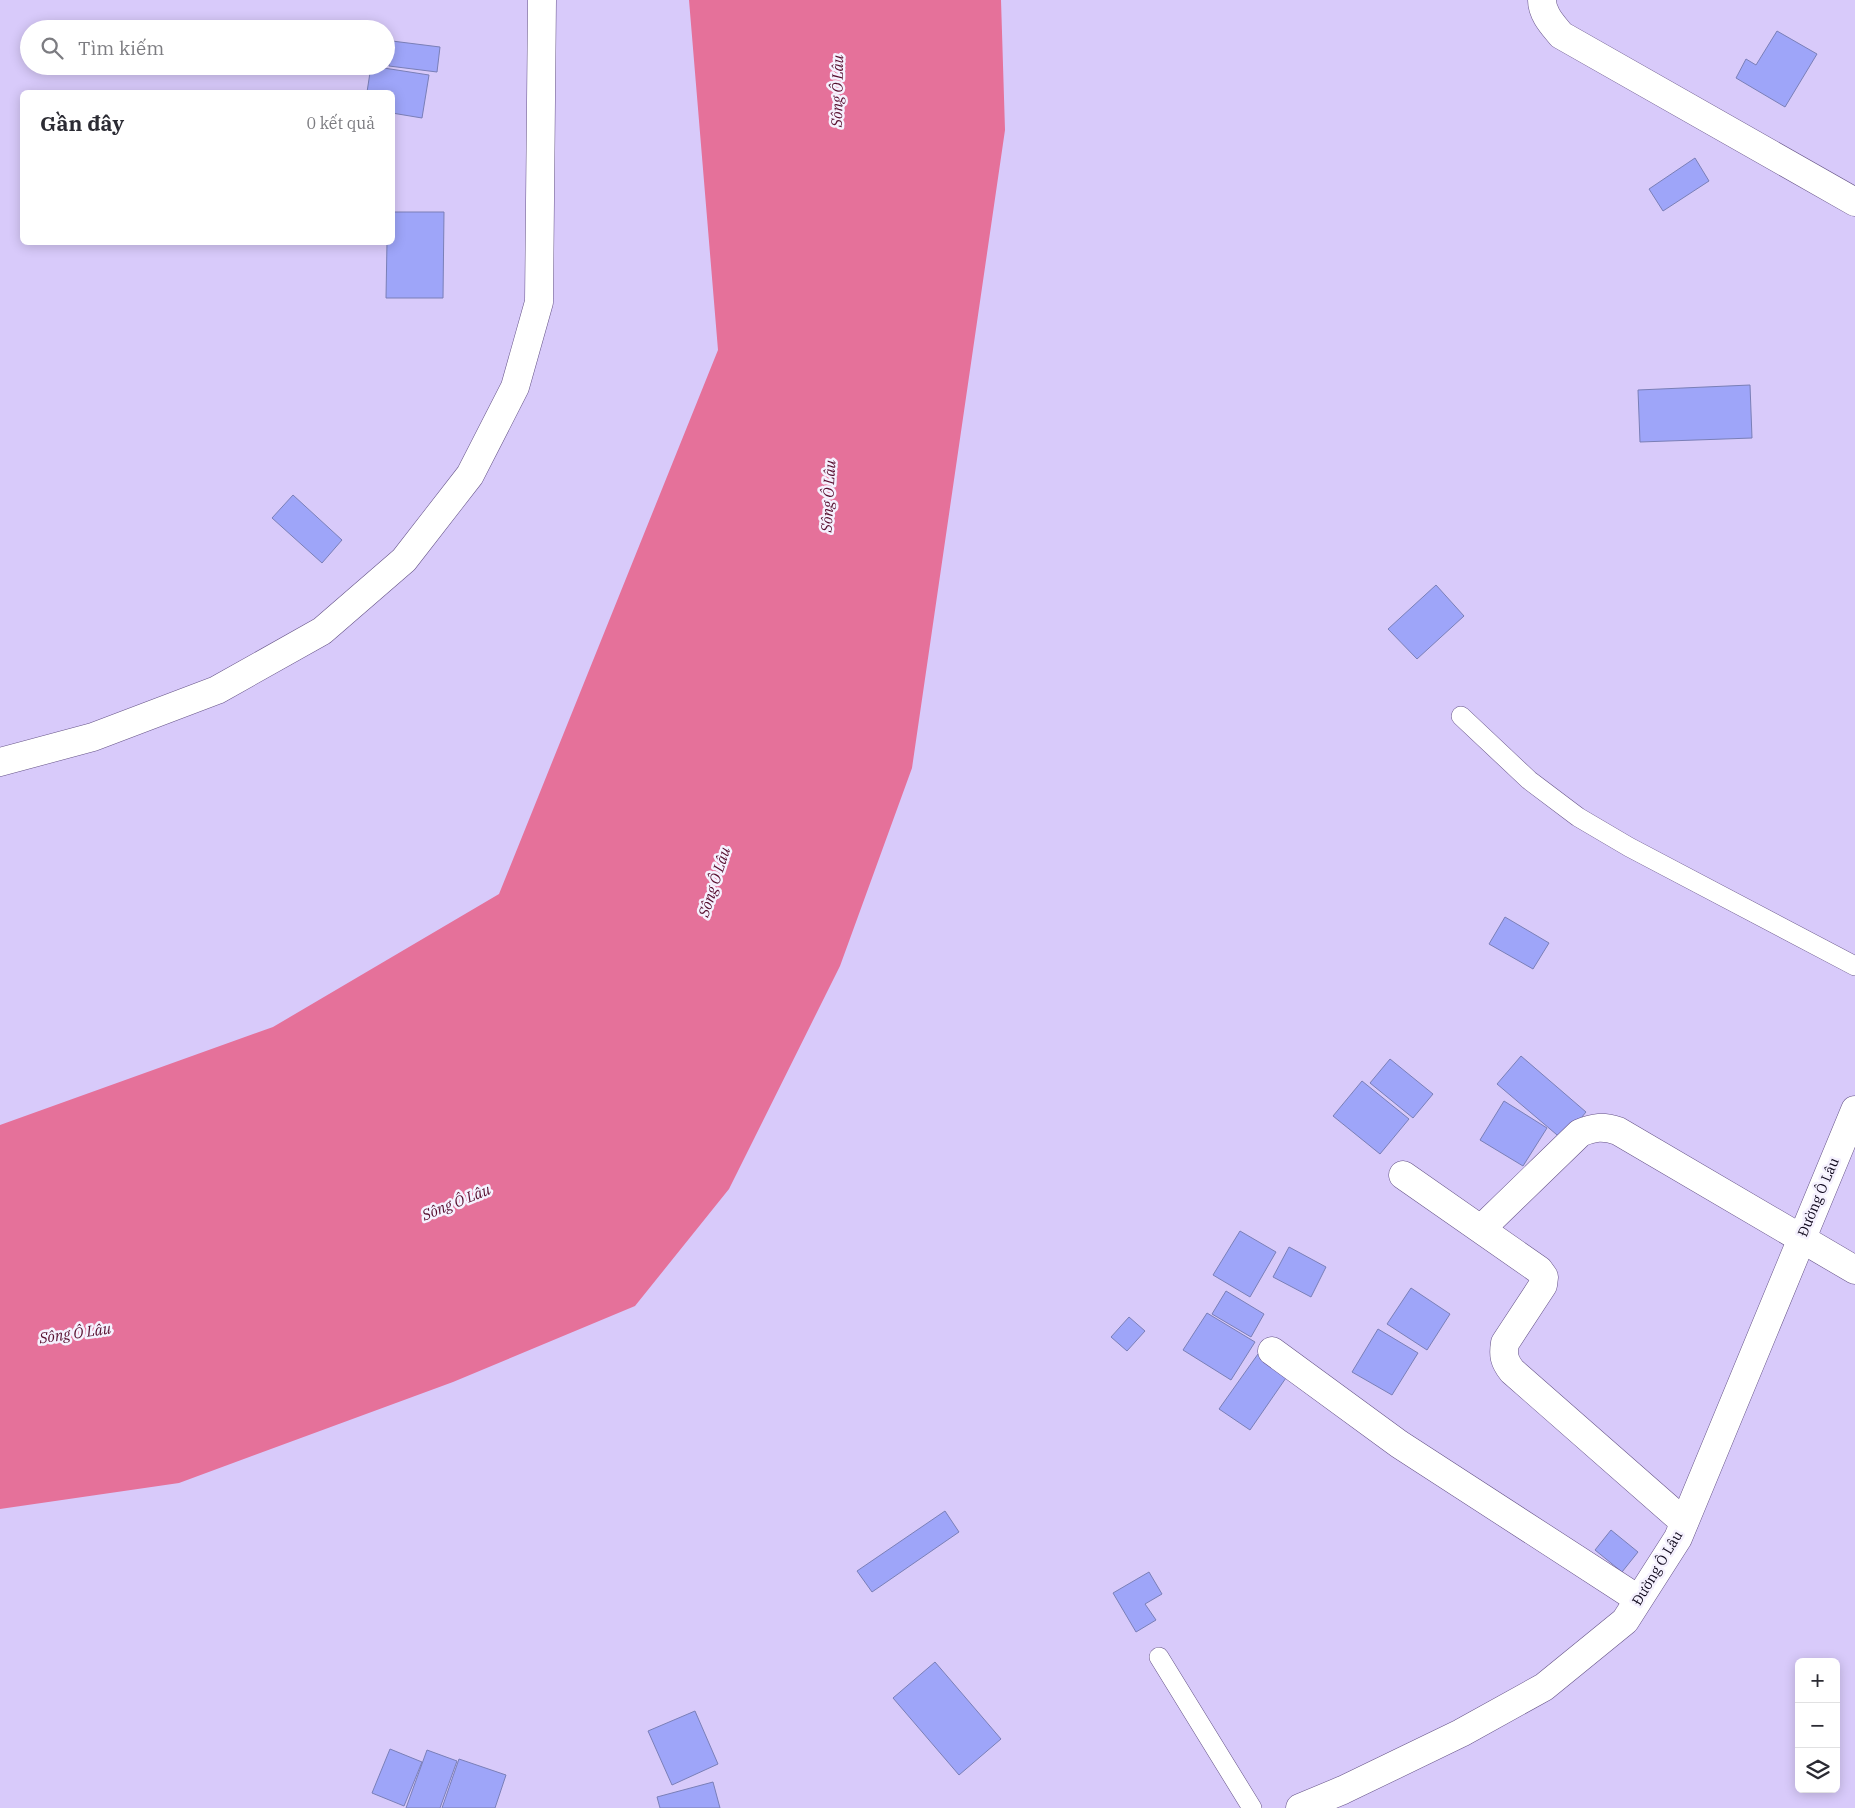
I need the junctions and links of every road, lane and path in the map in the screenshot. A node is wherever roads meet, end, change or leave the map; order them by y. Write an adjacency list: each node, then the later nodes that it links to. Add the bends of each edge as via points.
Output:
1 (542, 0): 5 (street, via 539,302 516,387 470,475 404,560 322,631 217,690 93,737)
2 (1542, 0): 3 (street, via 1550,22 1561,35)
3 (1855, 202)
4 (1461, 716): 6 (lane, via 1529,780 1578,817)
5 (0, 762)
6 (1855, 966)
7 (1855, 1110): 10 (street, Đường Ô Lâu)
8 (1403, 1175): 9 (street)
9 (1481, 1229): 10 (street, via 1580,1133 1606,1126); 13 (street, via 1539,1270 1544,1277 1543,1285 1505,1343 1505,1362)
10 (1801, 1236): 11 (street); 13 (street, Đường Ô Lâu)
11 (1855, 1270)
12 (1272, 1351): 14 (street, via 1399,1444)
13 (1684, 1522): 14 (street, Đường Ô Lâu, via 1678,1538)
14 (1638, 1599): 17 (street, Đường Ô Lâu, via 1625,1621 1544,1687 1461,1733)
15 (1160, 1658): 16 (lane)
16 (1252, 1808)
17 (1300, 1808)

